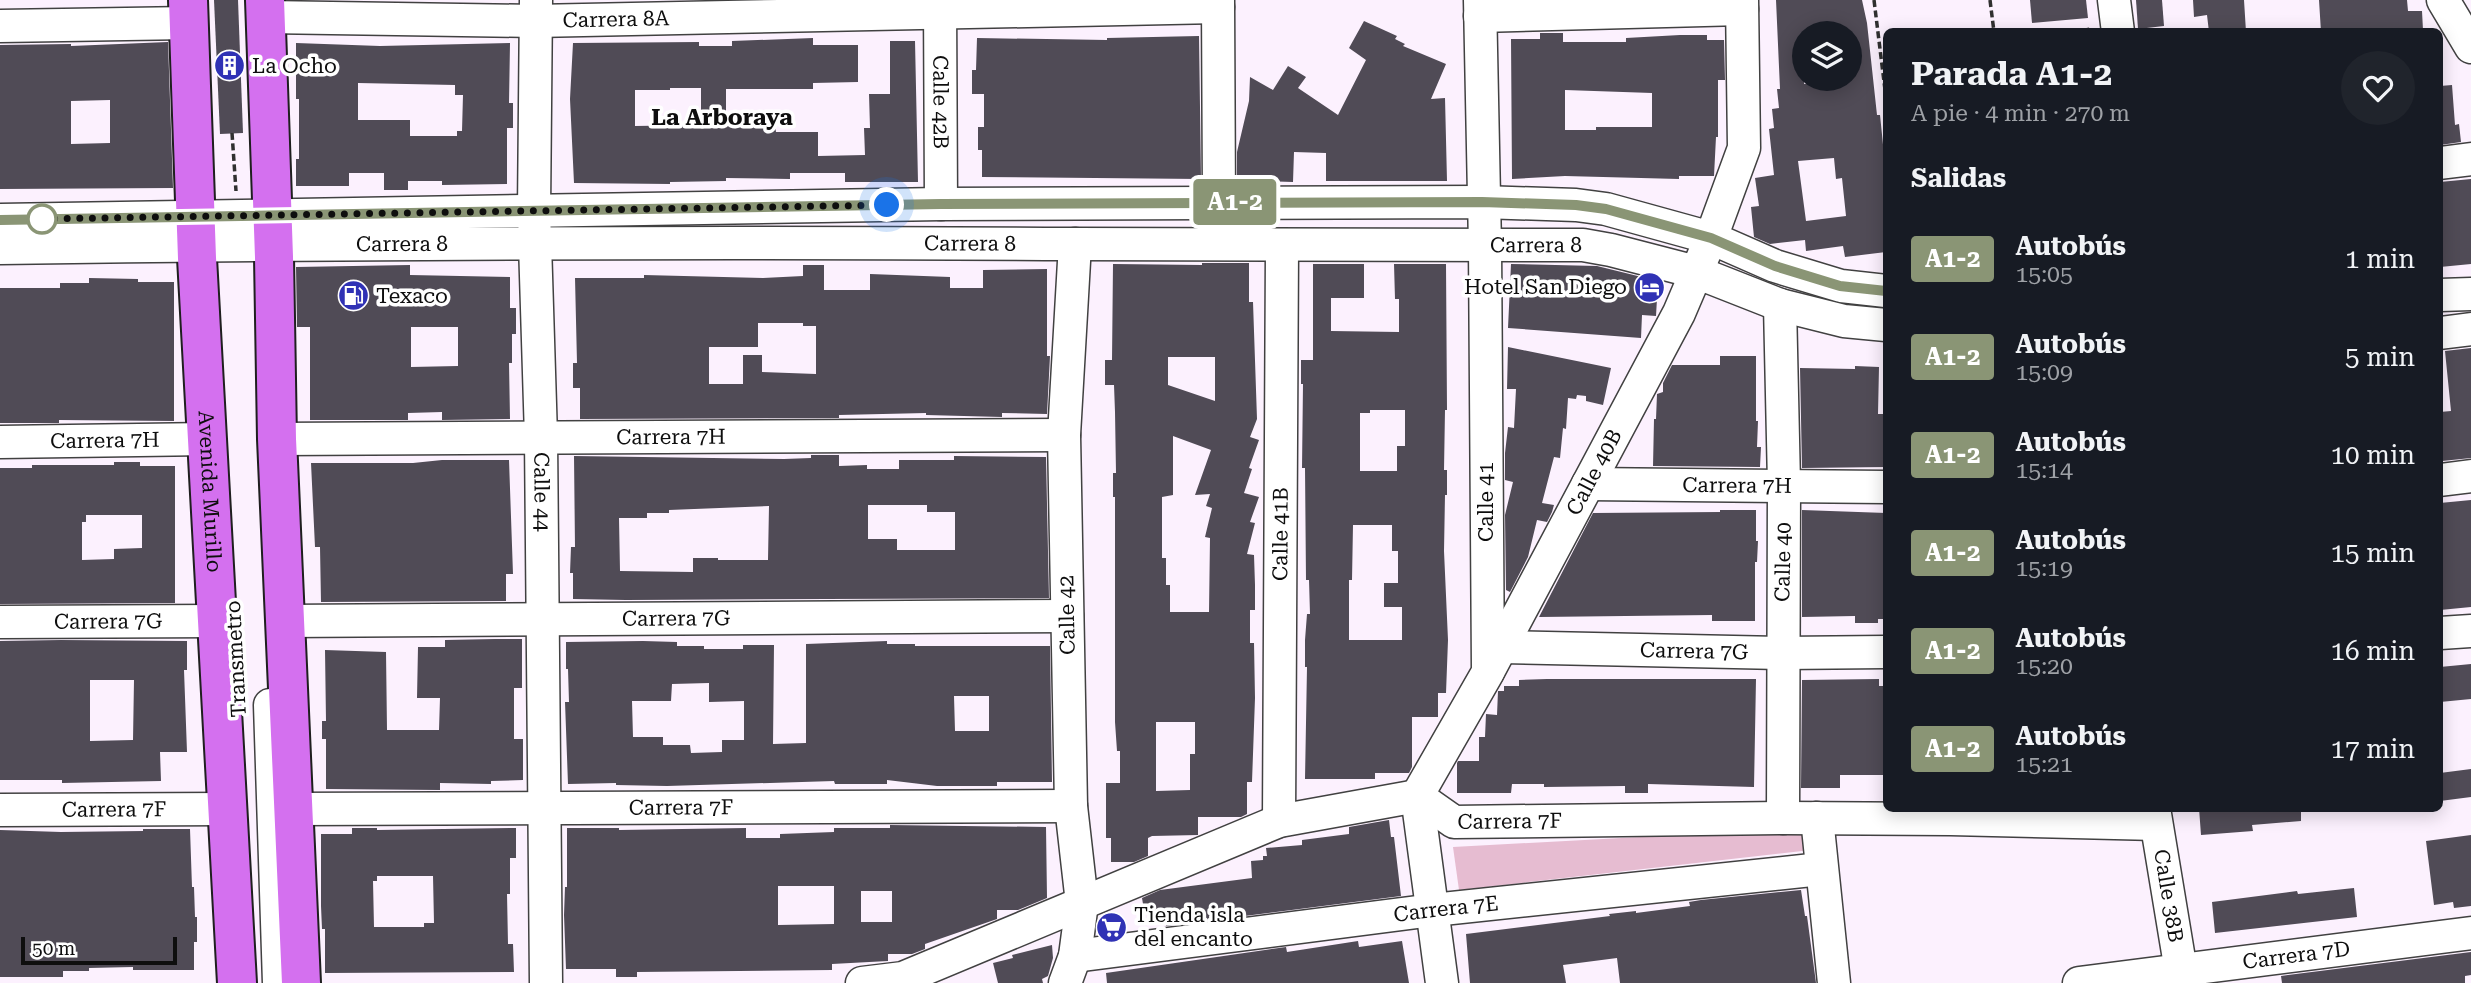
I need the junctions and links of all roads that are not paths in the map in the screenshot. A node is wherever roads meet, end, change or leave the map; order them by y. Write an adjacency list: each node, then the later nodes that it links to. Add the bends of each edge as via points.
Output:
1 (2114, 0): 11 (street)
2 (2443, 0): 12 (street)
3 (1218, 3): 6 (street, Carrera 8A); 15 (street)
4 (1742, 4): 8 (street); 21 (street, via 1744,149)
5 (260, 6): 9 (street, Carrera 8A); 20 (main road, Avenida Murillo)
6 (940, 7): 9 (street, Carrera 8A); 17 (street, Calle 42B)
7 (193, 8): 10 (street); 20 (main road, Avenida Murillo)
8 (1480, 8): 16 (street, Calle 41)
9 (536, 10): 18 (street, Calle 44)
10 (0, 26)
11 (2118, 28)
12 (2471, 47)
13 (2471, 159): 14 (street)
14 (2443, 163)
15 (1219, 202): 16 (street, Carrera 8); 17 (street, Carrera 8)
16 (1482, 202): 21 (street, Carrera 8, via 1606,209); 24 (street, Calle 41)
17 (941, 204): 18 (street, Carrera 8)
18 (534, 211): 20 (street, Carrera 8); 22 (street, Calle 44)
19 (0, 220): 20 (street, Carrera 8)
20 (234, 227): 22 (street, Carrera 8); 26 (street, Carrera 8); 37 (main road, Avenida Murillo); 38 (main road, Avenida Murillo); 72 (street, Transmetro, via 226,439); 73 (street, Transmetro, via 261,453)
21 (1711, 238): 27 (street); 28 (street, Carrera 8, via 1775,266 1840,286)
22 (536, 243): 23 (street, Carrera 8); 36 (street, Calle 44)
23 (1074, 244): 25 (street, Carrera 8); 35 (street, Calle 42)
24 (1485, 246): 25 (street, Carrera 8); 27 (street, Carrera 8, via 1583,245); 54 (street, Calle 41)
25 (1282, 247): 64 (street, Calle 41B)
26 (0, 248)
27 (1696, 272): 31 (street, Carrera 8); 42 (street, Calle 40B)
28 (1883, 290)
29 (2471, 294): 30 (street)
30 (2443, 295)
31 (1780, 305): 32 (street, Carrera 8, via 1844,321); 43 (street, Calle 40)
32 (1883, 325)
33 (2471, 329): 34 (street)
34 (2443, 333)
35 (1064, 435): 36 (street, Carrera 7H); 45 (street, Calle 42)
36 (541, 437): 38 (street, Carrera 7H); 46 (street, Calle 44)
37 (208, 439): 39 (street, Carrera 7H); 47 (main road, Avenida Murillo)
38 (277, 439): 48 (main road, Avenida Murillo)
39 (0, 442)
40 (2471, 476): 41 (street)
41 (2443, 480)
42 (1588, 484): 43 (street, Carrera 7H); 54 (street, Calle 40B)
43 (1784, 484): 44 (street, Carrera 7H); 53 (street, Calle 40)
44 (1883, 487)
45 (1067, 616): 46 (street, Carrera 7G); 56 (street, Calle 42)
46 (543, 619): 48 (street, Carrera 7G); 57 (street, Calle 44)
47 (218, 621): 49 (street, Carrera 7G); 58 (main road, Avenida Murillo)
48 (286, 621): 59 (main road, Avenida Murillo)
49 (0, 622)
50 (2471, 631): 51 (street)
51 (2443, 632)
52 (1883, 652): 53 (street, Carrera 7G)
53 (1782, 653): 54 (street, Carrera 7G); 62 (street, Calle 40)
54 (1494, 659): 55 (street)
55 (1417, 796): 62 (street, Carrera 7F, via 1454,822); 64 (street); 67 (street)
56 (1071, 806): 57 (street, Carrera 7F); 66 (street, Calle 42)
57 (545, 808): 59 (street, Carrera 7F); 75 (street, Calle 44)
58 (228, 809): 60 (street, Carrera 7F); 71 (main road, Avenida Murillo)
59 (293, 809): 74 (main road, Avenida Murillo)
60 (0, 810)
61 (2155, 816): 63 (street, Carrera 7F); 70 (street, Calle 38B)
62 (1783, 818): 63 (street, Carrera 7F)
63 (1817, 818): 65 (street)
64 (1279, 821): 66 (street)
65 (1821, 869): 67 (street, Carrera 7E); 78 (street)
66 (1082, 903): 69 (street, Calle 42); 76 (street, via 903,978)
67 (1433, 910): 69 (street, Carrera 7E); 77 (street)
68 (2471, 933): 70 (street, Carrera 7D)
69 (1070, 970)
70 (2182, 977): 79 (street, Carrera 7D)
71 (236, 983)
72 (255, 983)
73 (279, 983)
74 (301, 983)
75 (546, 983)
76 (862, 983)
77 (1442, 983)
78 (1834, 983)
79 (2079, 983)

